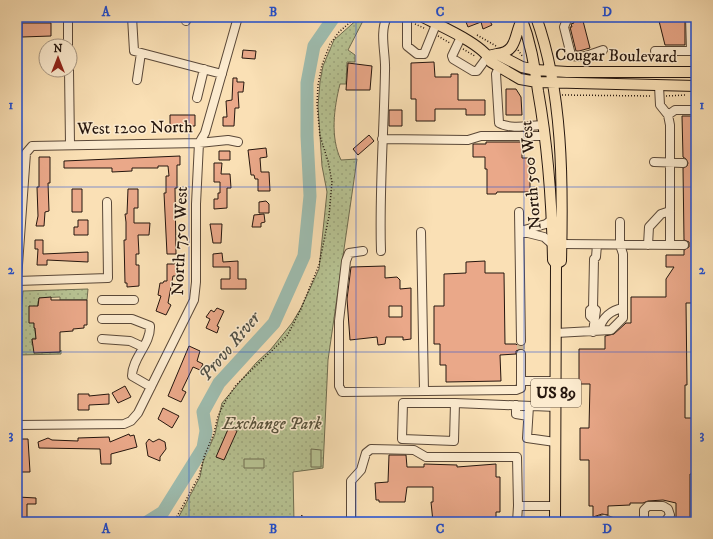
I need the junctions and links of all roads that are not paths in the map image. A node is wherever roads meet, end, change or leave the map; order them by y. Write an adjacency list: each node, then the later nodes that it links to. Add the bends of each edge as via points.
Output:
1 (68, 17): 12 (street)
2 (132, 17): 16 (street, via 134,51)
3 (238, 17): 23 (street)
4 (387, 17): 35 (street, via 383,32 386,55)
5 (407, 17): 11 (street, via 407,46 417,54 424,54)
6 (423, 17): 11 (main road)
7 (536, 17): 21 (main road, US 89)
8 (568, 17): 14 (street, via 564,27 571,55 576,58)
9 (690, 17): 15 (street, via 691,52)
10 (521, 19): 17 (main road, via 516,49); 20 (main road, US 89)
11 (437, 20): 13 (main road)
12 (68, 38)
13 (461, 38): 17 (main road); 17 (street, via 452,56 453,59 473,71 477,72)
14 (603, 50)
15 (655, 51)
16 (141, 52): 19 (street); 25 (street)
17 (495, 52): 18 (main road, Cougar Boulevard, via 491,62); 20 (main road, Cougar Boulevard, via 522,67)
18 (499, 67): 26 (main road, Cougar Boulevard, via 520,79); 33 (street, via 496,74 499,123 516,126)
19 (204, 69): 23 (street); 30 (street)
20 (536, 70): 21 (main road, Cougar Boulevard); 26 (main road, US 89)
21 (552, 71): 22 (main road, Cougar Boulevard); 27 (main road, US 89)
22 (696, 72)
23 (222, 74): 37 (street, via 205,133)
24 (69, 78): 38 (street)
25 (137, 80)
26 (537, 82): 27 (main road, Cougar Boulevard); 33 (main road, North 500 West / US 89)
27 (553, 83): 28 (main road, Cougar Boulevard); 50 (main road, North 500 West / US 89, via 562,208)
28 (659, 86): 29 (main road, Cougar Boulevard); 32 (street, via 660,105)
29 (696, 86)
30 (197, 98)
31 (696, 110): 32 (street, via 675,110)
32 (668, 115): 41 (street)
33 (544, 125): 34 (main road, North 500 West / US 89)
34 (545, 136): 35 (street, via 481,136 468,140); 46 (main road, North 500 West / US 89)
35 (382, 139): 57 (street)
36 (238, 142): 37 (street, West 1200 North, via 228,140)
37 (199, 143): 38 (street, West 1200 North); 71 (street, North 750 West, via 194,300)
38 (70, 144): 45 (street, West 1200 North, via 32,146 26,153)
39 (654, 162): 41 (street)
40 (683, 162): 41 (street)
41 (670, 163): 43 (street)
42 (107, 202): 58 (street, via 108,278)
43 (670, 211): 53 (street, via 661,214 649,227); 54 (street)
44 (519, 212): 48 (street)
45 (19, 219): 58 (street)
46 (553, 219): 48 (street, via 546,224); 50 (main road, North 500 West / US 89)
47 (620, 222): 52 (street)
48 (520, 231): 50 (street, via 537,234); 66 (street)
49 (421, 232): 72 (street)
50 (557, 244): 51 (street); 64 (main road, North 500 West / US 89, via 561,260 556,264)
51 (594, 244): 52 (street); 63 (street, via 596,257 593,308 596,310)
52 (620, 245): 53 (street); 61 (street, via 623,254)
53 (648, 245): 54 (street)
54 (670, 245): 55 (street)
55 (684, 245)
56 (363, 251): 72 (street, via 349,253 346,261 339,321 339,386 342,392)
57 (381, 251)
58 (17, 280)
59 (102, 300): 60 (street)
60 (134, 300)
61 (623, 308): 63 (street, via 614,309); 63 (street, via 623,318 611,330)
62 (102, 319): 67 (street, via 132,319 150,326 150,333)
63 (596, 331): 64 (street)
64 (556, 333): 70 (main road, North 500 West / US 89)
65 (102, 339): 67 (street, via 130,341)
66 (521, 341)
67 (143, 347): 71 (street, via 132,367 132,376)
68 (521, 354): 69 (street)
69 (520, 381): 70 (street); 72 (street, via 520,388 516,390)
70 (556, 381): 76 (main road, North 500 West / US 89)
71 (151, 387): 78 (street, North 750 West, via 138,413 124,424)
72 (424, 391)
73 (455, 403): 73 (street, via 403,403 402,440 454,441); 74 (street)
74 (516, 405): 75 (street); 77 (street, via 516,414)
75 (529, 406): 76 (street); 77 (street)
76 (556, 407): 79 (main road, North 500 West / US 89)
77 (528, 416): 79 (street, via 527,438)
78 (17, 425)
79 (555, 442): 81 (main road, North 500 West / US 89)
80 (518, 506): 81 (street); 82 (street, via 517,457 426,457 414,450 372,449 366,453 361,470 351,481); 83 (street)
81 (554, 506): 84 (main road, North 500 West / US 89)
82 (351, 522)
83 (517, 522)
84 (555, 522)
85 (594, 522): 86 (street, via 604,519)
86 (612, 522)
87 (644, 522): 88 (street, via 645,508 655,506 668,509 670,515)
88 (665, 522)

